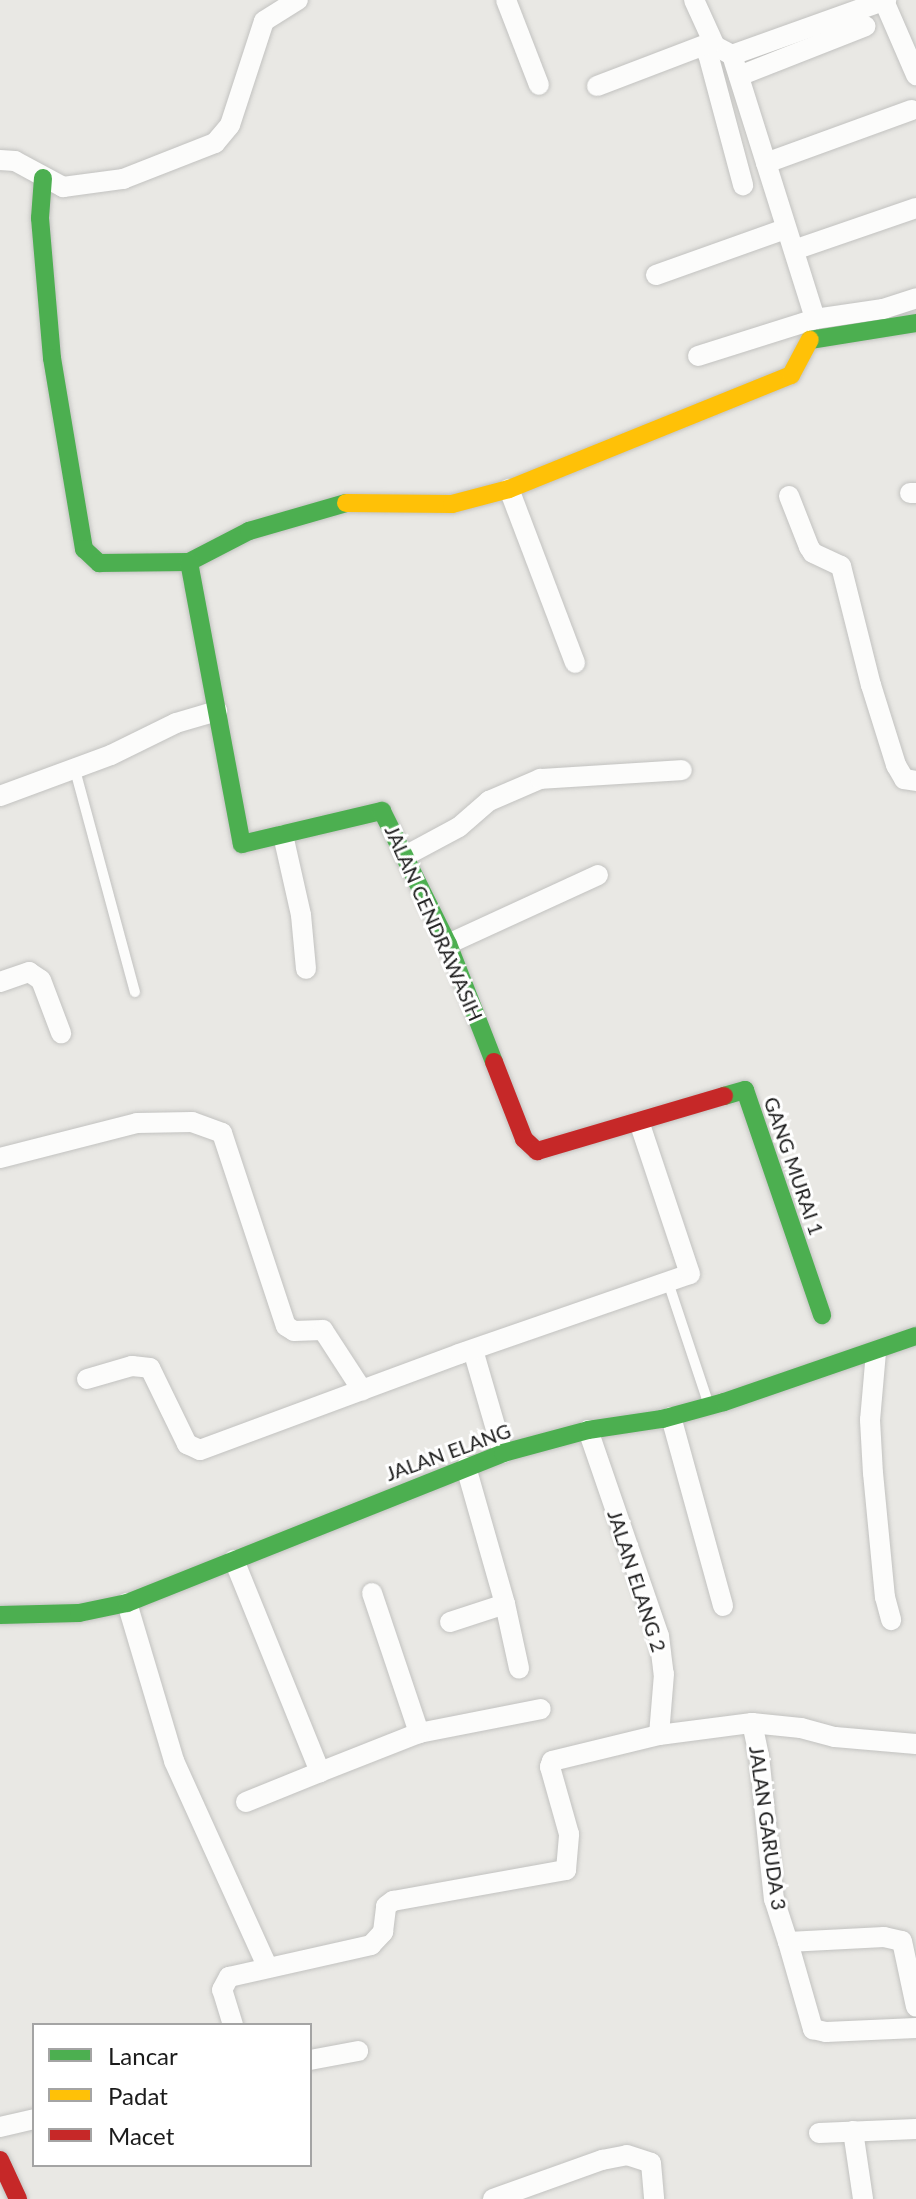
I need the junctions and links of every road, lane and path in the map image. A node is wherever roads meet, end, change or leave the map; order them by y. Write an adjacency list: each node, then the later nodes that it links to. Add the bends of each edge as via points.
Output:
1 (263, 0): 6 (street)
2 (298, 0): 6 (street)
3 (506, 0): 11 (street)
4 (694, 0): 8 (street)
5 (885, 0): 8 (street); 9 (street)
6 (264, 21): 16 (street, via 230,125 215,143 123,179 63,187)
7 (866, 26): 10 (street)
8 (720, 48): 10 (street); 12 (street); 17 (street, via 708,54)
9 (916, 75)
10 (739, 76): 15 (street)
11 (539, 85)
12 (597, 86)
13 (912, 110): 15 (street)
14 (0, 160): 16 (street, via 15,161)
15 (766, 163): 19 (street)
16 (43, 178): 28 (street, via 40,218 52,358 84,549 99,563)
17 (743, 185)
18 (916, 208): 20 (street)
19 (785, 229): 20 (street); 21 (street)
20 (794, 250): 23 (street)
21 (656, 275)
22 (916, 298): 23 (street, via 883,309)
23 (815, 319): 25 (street)
24 (916, 323): 26 (street, via 812,338 791,375)
25 (698, 356)
26 (509, 489): 28 (street, via 452,504 340,503 249,531); 29 (street)
27 (789, 496): 33 (street, via 813,553 841,566 896,765 904,779)
28 (189, 562): 30 (street, JALAN CENDRAWASIH)
29 (575, 663)
30 (217, 711): 31 (street, via 166,727); 35 (street, JALAN CENDRAWASIH, via 239,839 248,845)
31 (75, 770): 34 (street); 41 (lane)
32 (682, 770): 36 (street, via 540,779 489,801 459,827)
33 (916, 781)
34 (0, 796)
35 (283, 835): 36 (street, JALAN CENDRAWASIH, via 382,811); 39 (street, via 301,915)
36 (405, 856): 38 (street, JALAN CENDRAWASIH)
37 (598, 875): 38 (street)
38 (448, 944): 43 (street, JALAN CENDRAWASIH, via 530,1146 537,1151 556,1147)
39 (306, 969)
40 (0, 982): 42 (street, via 29,972 41,980)
41 (135, 992)
42 (61, 1033)
43 (639, 1122): 45 (street, via 690,1266 690,1274); 46 (street, GANG MURAI 1, via 745,1090)
44 (0, 1158): 51 (street, via 137,1123 192,1122 222,1133 286,1326 294,1331 323,1330)
45 (668, 1282): 48 (street); 52 (lane)
46 (822, 1315)
47 (916, 1336): 49 (street, JALAN ELANG)
48 (473, 1350): 51 (street); 55 (street)
49 (876, 1352): 52 (street, JALAN ELANG); 63 (street, via 872,1460)
50 (87, 1379): 51 (street, via 132,1366 150,1368 187,1444 200,1450)
51 (362, 1390)
52 (709, 1406): 53 (street, JALAN ELANG)
53 (671, 1417): 54 (street, JALAN ELANG); 61 (street)
54 (588, 1430): 55 (street, JALAN ELANG); 69 (street, JALAN ELANG 2, via 659,1636 664,1674)
55 (503, 1453): 56 (street, JALAN ELANG)
56 (466, 1467): 57 (street, JALAN ELANG); 60 (street)
57 (234, 1560): 59 (street, JALAN ELANG); 71 (street)
58 (372, 1593): 68 (street)
59 (127, 1603): 62 (street, JALAN ELANG, via 79,1613); 74 (street, via 174,1761)
60 (505, 1604): 64 (street); 65 (street)
61 (723, 1606)
62 (0, 1615)
63 (891, 1620)
64 (450, 1622)
65 (519, 1668)
66 (541, 1709): 68 (street)
67 (752, 1723): 69 (street); 70 (street); 73 (street, JALAN GARUDA 3, via 774,1899)
68 (419, 1733): 71 (street)
69 (659, 1735): 74 (street, via 550,1763 569,1834 566,1870 393,1901 386,1906 383,1932 371,1945)
70 (916, 1744)
71 (320, 1772): 72 (street)
72 (246, 1802)
73 (788, 1942): 75 (street, via 884,1937 902,1941); 77 (street, JALAN GARUDA 3, via 813,2029)
74 (268, 1968): 76 (street, via 229,1977 222,1990)
75 (916, 2007)
76 (232, 2023)
77 (916, 2028)
78 (358, 2051): 79 (street)
79 (312, 2060)
80 (32, 2119): 81 (street)
81 (0, 2127)
82 (916, 2129): 83 (street)
83 (853, 2131): 84 (street); 89 (street)
84 (819, 2133)
85 (0, 2160): 86 (street)
86 (18, 2199)
87 (494, 2199): 88 (street, via 627,2155 651,2163)
88 (654, 2199)
89 (863, 2199)

